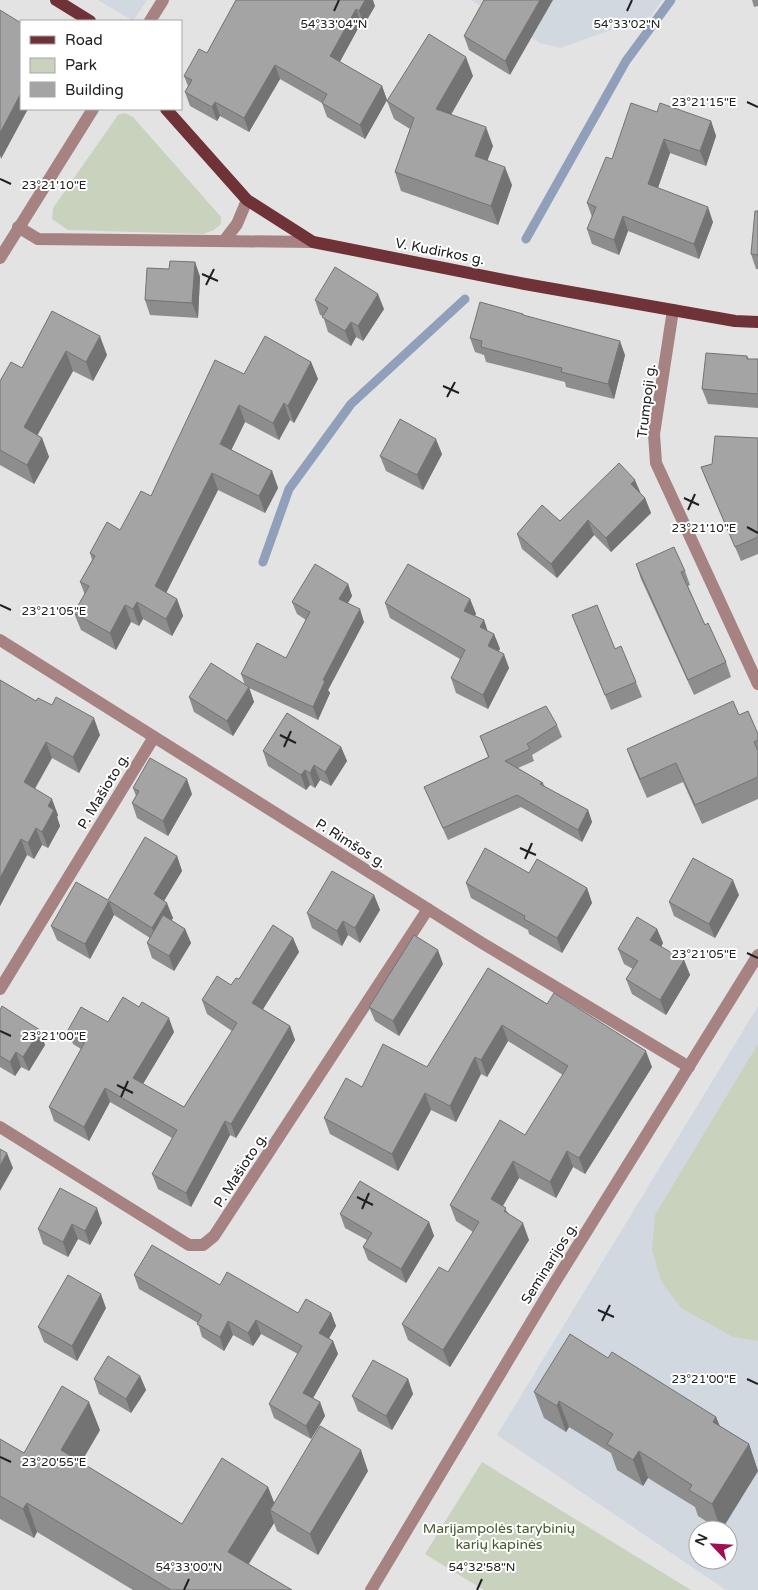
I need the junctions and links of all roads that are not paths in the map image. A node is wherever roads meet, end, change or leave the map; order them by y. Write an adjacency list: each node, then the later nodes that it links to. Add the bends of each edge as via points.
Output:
1 (56, 0): 3 (main road)
2 (163, 0): 4 (street)
3 (88, 20)
4 (151, 20)
5 (93, 110): 8 (street)
6 (167, 110): 7 (main road, V. Kudirkos g.)
7 (247, 200): 9 (street, via 237,224); 10 (main road, V. Kudirkos g.)
8 (18, 227): 9 (street, via 38,239); 11 (street)
9 (224, 241): 10 (street)
10 (313, 242): 12 (main road, V. Kudirkos g.)
11 (0, 258)
12 (673, 310): 13 (main road, V. Kudirkos g.); 15 (street, Trumpoji g., via 654,434 656,463)
13 (758, 322)
14 (0, 640): 16 (street, P. Rimšos g.)
15 (758, 684)
16 (154, 737): 17 (street, P. Rimšos g.); 19 (street, P. Mašioto g.)
17 (428, 909): 20 (street, P. Rimšos g.); 21 (street, P. Mašioto g., via 214,1236 203,1245 189,1245)
18 (758, 955): 20 (street, Seminarijos g.)
19 (0, 989)
20 (688, 1067): 22 (street, Seminarijos g., via 552,1286)
21 (0, 1127)
22 (371, 1590)

